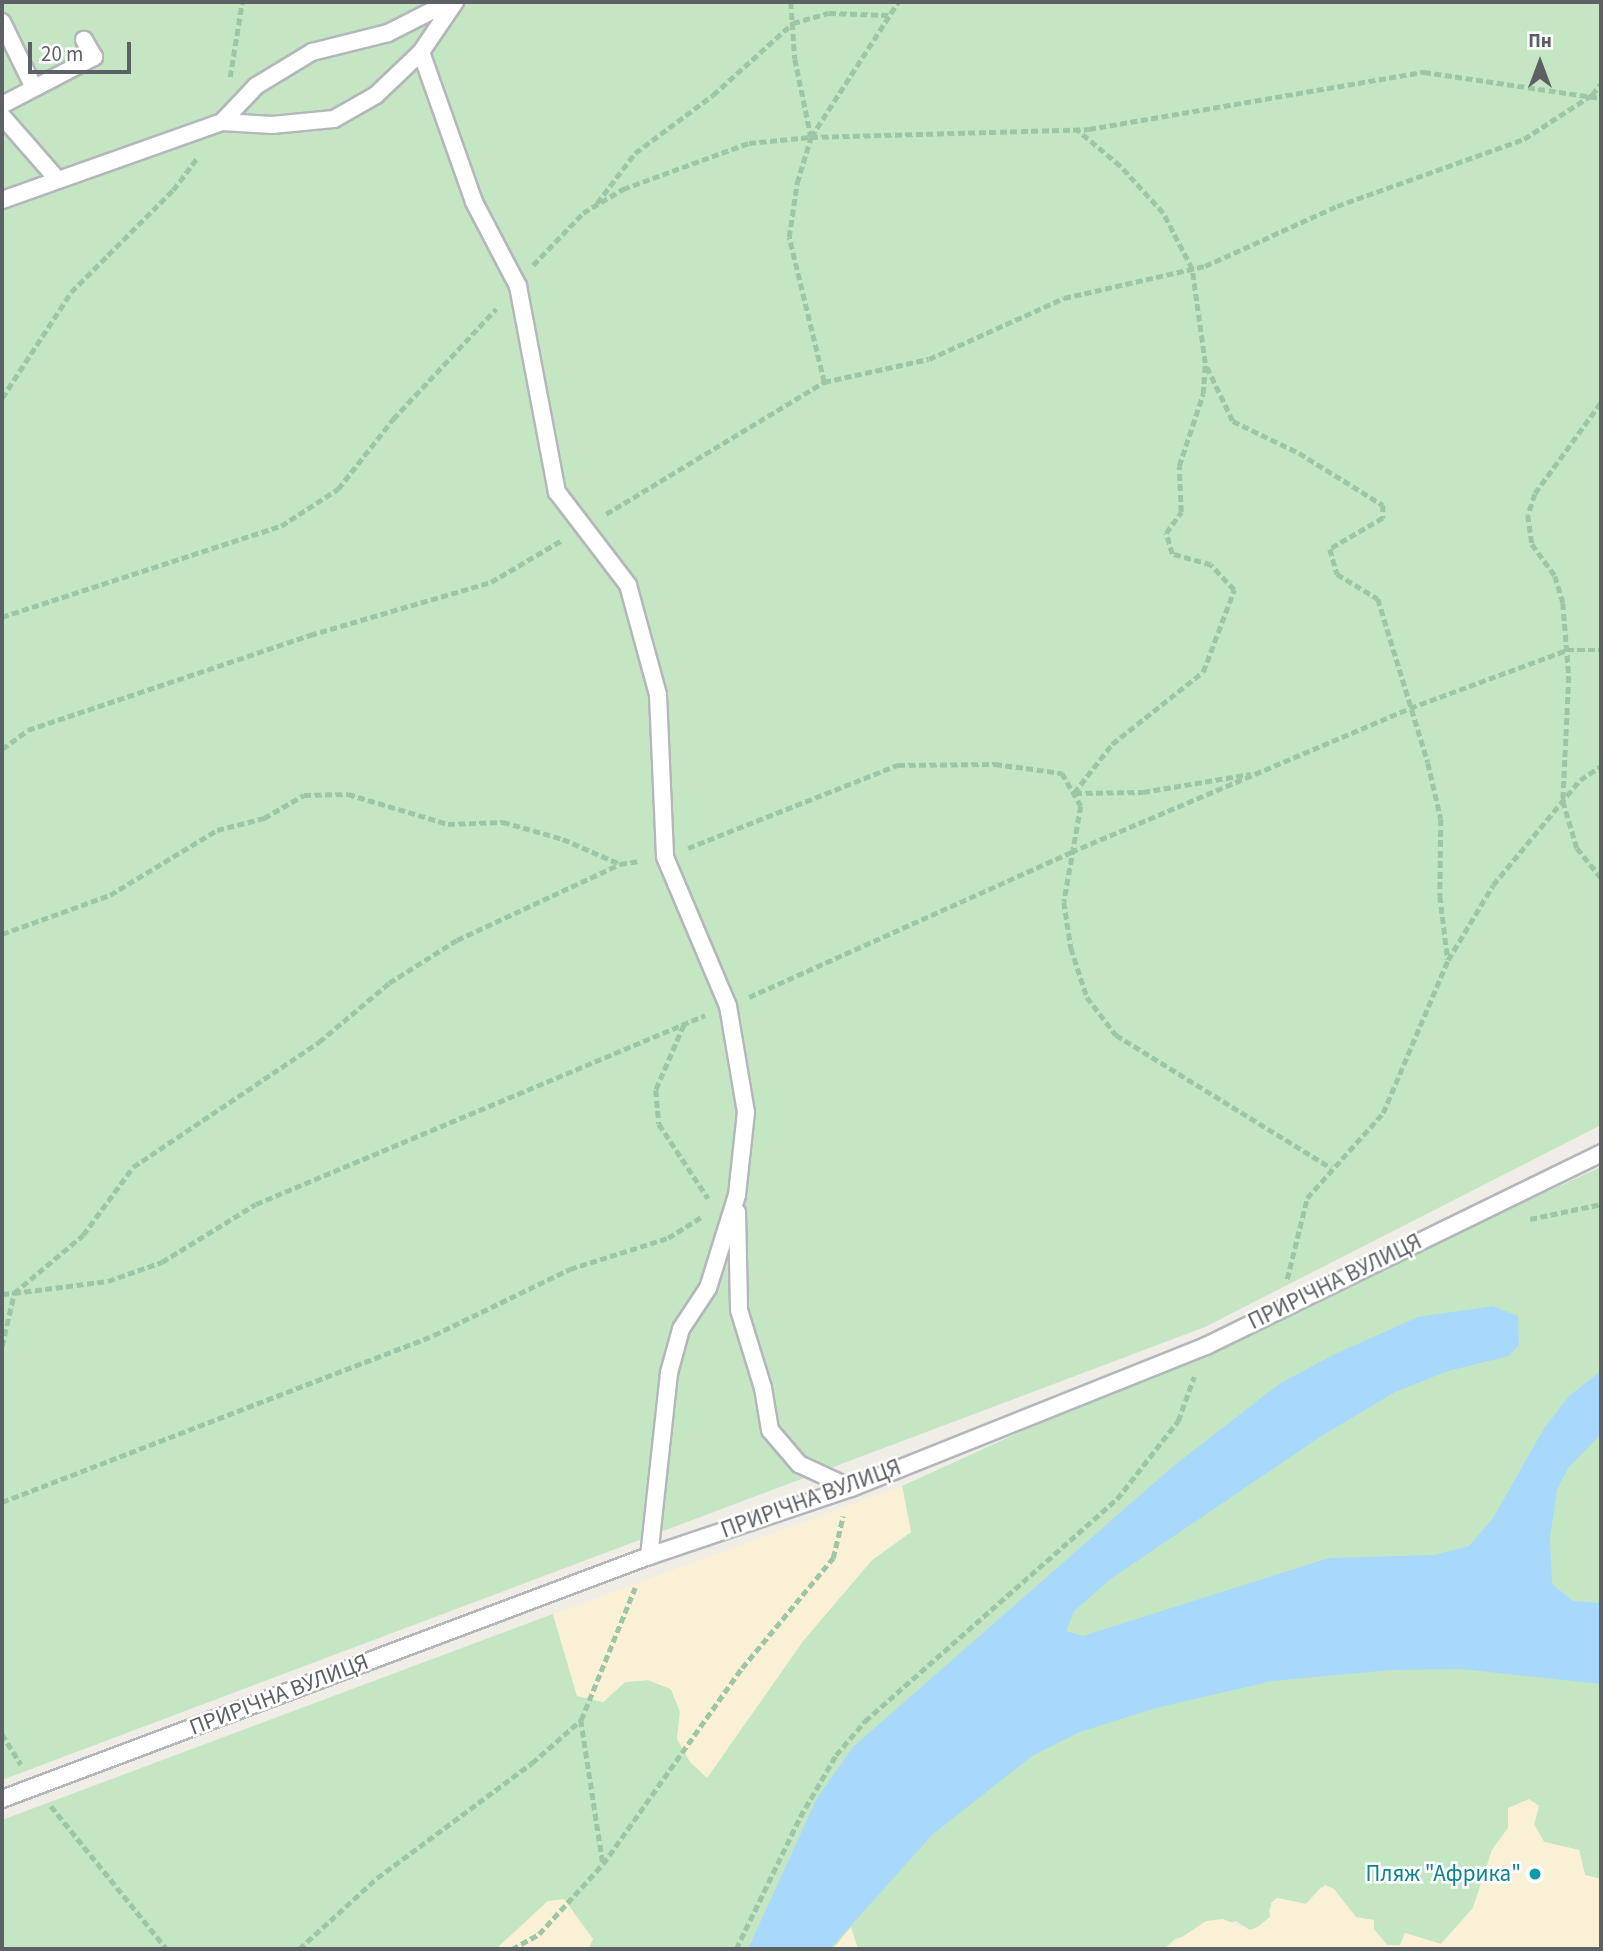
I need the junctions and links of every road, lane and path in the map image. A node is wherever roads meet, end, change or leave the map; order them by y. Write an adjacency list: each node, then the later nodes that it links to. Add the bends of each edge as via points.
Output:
1 (242, 2): 17 (path)
2 (449, 2): 17 (lane, via 388,33 312,52 256,86)
3 (455, 2): 10 (lane)
4 (791, 2): 8 (path)
5 (898, 2): 6 (path)
6 (889, 15): 8 (path, via 829,13); 19 (path)
7 (2, 22): 12 (lane)
8 (793, 23): 19 (path); 22 (path, via 713,95 635,153)
9 (84, 40): 12 (lane, via 94,57)
10 (421, 52): 17 (lane, via 376,95 334,119 272,125); 24 (lane, via 474,202)
11 (1601, 83): 13 (path)
12 (34, 88): 15 (lane)
13 (1592, 95): 14 (path); 18 (path, via 1424,72); 23 (path, via 1524,139 1337,206)
14 (1601, 98)
15 (2, 105)
16 (2, 116): 20 (lane)
17 (222, 122): 20 (lane); 27 (path, via 173,190 71,292)
18 (1076, 130): 19 (path); 23 (path, via 1120,166 1163,213)
19 (811, 137): 22 (path, via 749,143 623,189); 26 (path, via 797,184 789,237)
20 (58, 180): 21 (lane)
21 (2, 200)
22 (594, 206): 24 (path, via 538,257)
23 (1192, 269): 25 (path); 26 (path, via 1064,298 929,359)
24 (518, 286): 29 (lane, via 557,492); 30 (path, via 393,419 338,489 281,526)
25 (1205, 363): 33 (path, via 1233,421 1299,453 1383,505 1383,518 1330,549 1337,574 1378,599); 36 (path, via 1203,394 1179,466 1181,512 1166,533 1172,554 1211,565 1234,590 1203,673 1112,744 1074,793 1143,792 1221,781)
26 (824, 382): 29 (path)
27 (2, 398)
28 (1601, 402): 31 (path, via 1535,494 1528,515 1532,544 1555,576 1563,603)
29 (582, 528): 34 (path, via 491,582 310,635 28,730); 42 (lane, via 628,585 658,695 665,857)
30 (2, 617)
31 (1567, 650): 32 (path); 33 (path); 37 (path)
32 (1601, 650)
33 (1410, 708): 36 (path); 41 (path, via 1441,819 1440,896)
34 (2, 749)
35 (1601, 766): 37 (path, via 1580,780)
36 (1269, 768): 42 (path)
37 (1563, 801): 39 (path, via 1577,848); 41 (path, via 1493,885)
38 (620, 864): 40 (path, via 563,839 503,822 448,824 348,794 304,795 264,818 217,830 110,895)
39 (1601, 877)
40 (2, 934)
41 (1448, 960): 46 (path, via 1383,1113 1307,1198)
42 (728, 1006): 43 (path); 45 (lane, via 746,1112)
43 (684, 1024): 47 (path, via 256,1204 162,1262 108,1281 14,1293); 50 (path, via 656,1090 659,1124 714,1209 668,1238 570,1269 434,1335)
44 (1601, 1153): 46 (lane, ПРИРІЧНА ВУЛИЦЯ)
45 (737, 1195): 49 (lane, via 739,1310 763,1388 770,1430 799,1464); 51 (lane, via 708,1287 681,1329 669,1373)
46 (1281, 1308): 48 (lane, ПРИРІЧНА ВУЛИЦЯ)
47 (2, 1346)
48 (1206, 1346): 49 (lane, ПРИРІЧНА ВУЛИЦЯ); 60 (path, via 1178,1421 1117,1499 864,1721 836,1755 800,1817)
49 (851, 1488): 51 (lane, ПРИРІЧНА ВУЛИЦЯ); 56 (path, via 833,1558 742,1668)
50 (2, 1502)
51 (649, 1556): 52 (path); 54 (lane, ПРИРІЧНА ВУЛИЦЯ)
52 (581, 1720): 56 (path); 58 (path, via 532,1763 377,1878)
53 (2, 1734): 54 (path)
54 (34, 1787): 55 (lane, ПРИРІЧНА ВУЛИЦЯ); 57 (path, via 99,1860)
55 (2, 1799)
56 (603, 1864): 59 (path, via 539,1934)
57 (167, 1949)
58 (299, 1949)
59 (512, 1949)
60 (736, 1949)

